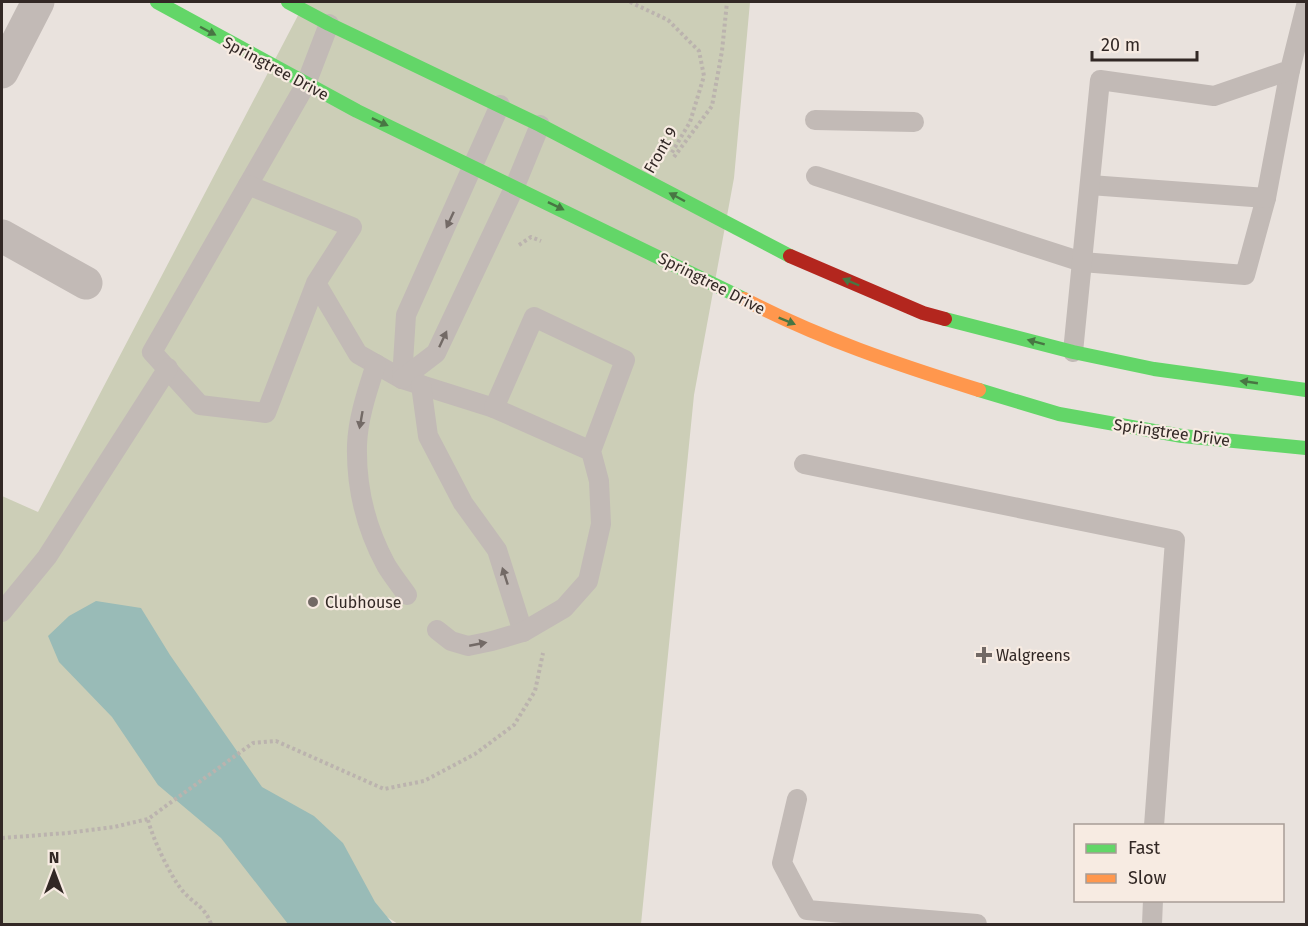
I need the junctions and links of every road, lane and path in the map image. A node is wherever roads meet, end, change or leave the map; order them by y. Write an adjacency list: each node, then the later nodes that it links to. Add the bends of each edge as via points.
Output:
1 (38, 2): 9 (street)
2 (158, 2): 10 (street, Springtree Drive, one-way to 10)
3 (288, 2): 7 (street)
4 (630, 2): 18 (path, Front 9, via 668,20 699,51 704,76 690,123)
5 (727, 2): 18 (path, Front 9, via 712,106)
6 (1306, 6): 8 (lane)
7 (329, 24): 10 (lane); 11 (street)
8 (1290, 70): 19 (lane, via 1214,96 1100,80); 21 (lane)
9 (2, 72)
10 (306, 84): 15 (street, Springtree Drive, one-way to 15); 17 (lane)
11 (500, 105): 14 (street); 15 (lane)
12 (815, 120): 13 (lane)
13 (914, 123)
14 (540, 125): 18 (street); 20 (lane)
15 (474, 166): 20 (street, Springtree Drive); 31 (lane, one-way to 31, via 406,315)
16 (816, 176): 25 (lane)
17 (248, 184): 27 (lane, via 352,227); 30 (lane, via 152,351)
18 (654, 184): 28 (street, one-way to 18, via 922,313 794,258)
19 (1090, 184): 21 (lane); 25 (lane)
20 (515, 186): 31 (lane, one-way to 20, via 436,353); 34 (street, Springtree Drive, one-way to 34, via 781,318 924,373 1059,414 1182,436)
21 (1266, 198): 25 (lane, via 1245,275)
22 (2, 236): 26 (street)
23 (542, 241): 24 (path, via 531,237)
24 (514, 248)
25 (1082, 262): 28 (lane)
26 (86, 282)
27 (316, 283): 29 (lane, via 358,354); 30 (lane, via 266,413 200,405)
28 (1073, 352): 32 (street, one-way to 28, via 1154,369)
29 (376, 364): 31 (lane); 37 (lane, one-way to 37, via 357,443 358,480 365,518 386,565)
30 (168, 368): 38 (lane, via 47,557)
31 (411, 382): 33 (lane); 39 (lane, one-way to 31, via 497,550 463,503 428,436)
32 (1306, 390)
33 (494, 408): 35 (lane); 35 (lane, via 534,317 625,360)
34 (1306, 448)
35 (591, 451): 39 (lane, via 599,481 601,524 588,581 564,608)
36 (804, 464): 43 (lane, via 1175,540)
37 (407, 595)
38 (2, 612)
39 (531, 627): 40 (lane, one-way to 39, via 451,641 468,646); 42 (path, via 545,644 535,691 514,725 475,754 424,781 384,789 276,741 253,744)
40 (437, 630)
41 (798, 799): 47 (lane, via 782,864 807,910)
42 (148, 819): 44 (path, via 114,827); 46 (path, via 152,838 181,889 207,913)
43 (1154, 824)
44 (2, 838)
45 (1153, 902): 48 (lane)
46 (211, 924)
47 (977, 924)
48 (1152, 924)

